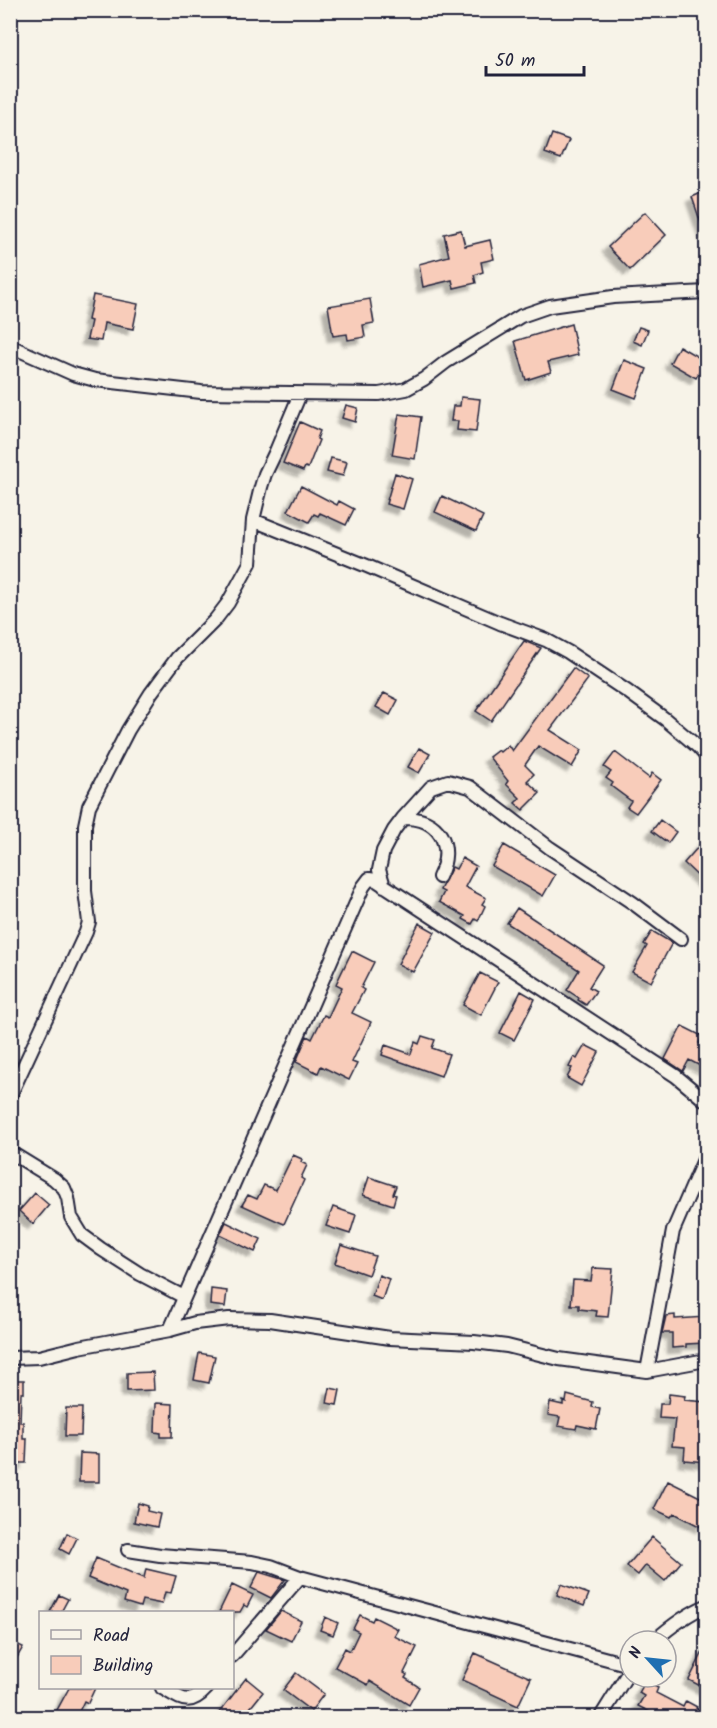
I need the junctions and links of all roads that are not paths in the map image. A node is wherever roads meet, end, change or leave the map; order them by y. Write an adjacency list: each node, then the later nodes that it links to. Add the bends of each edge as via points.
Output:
1 (706, 292): 3 (street, via 613,297 550,306 521,316 406,389 379,394)
2 (11, 348): 3 (street, via 95,380 201,392)
3 (300, 394): 4 (street, via 265,474)
4 (253, 520): 5 (street, via 546,640 628,692); 10 (street, via 250,564 228,603 151,693 89,806 85,825 85,891 89,922)
5 (706, 756)
6 (403, 818): 7 (street, via 428,822 444,841 446,860); 8 (street, via 383,851 379,870); 9 (street, via 431,787 448,781 470,787)
7 (439, 877)
8 (384, 886): 11 (street, via 676,1076); 14 (street, via 369,879 363,887)
9 (681, 939)
10 (10, 1096)
11 (706, 1101)
12 (10, 1152): 14 (street, via 64,1188 71,1217 82,1235 140,1274)
13 (706, 1155): 18 (street, via 673,1231)
14 (184, 1297): 15 (street)
15 (170, 1330): 16 (street, via 39,1357); 18 (street, via 229,1318 270,1320 390,1338 507,1346 559,1359)
16 (10, 1358)
17 (706, 1360): 18 (street)
18 (646, 1371)
19 (128, 1550): 20 (street, via 252,1562)
20 (300, 1577): 23 (street); 24 (street)
21 (706, 1606): 22 (street)
22 (668, 1629)
23 (234, 1654)
24 (618, 1662)
25 (164, 1689): 26 (street, via 189,1700)
26 (206, 1689)
27 (618, 1689): 28 (street)
28 (600, 1718)

